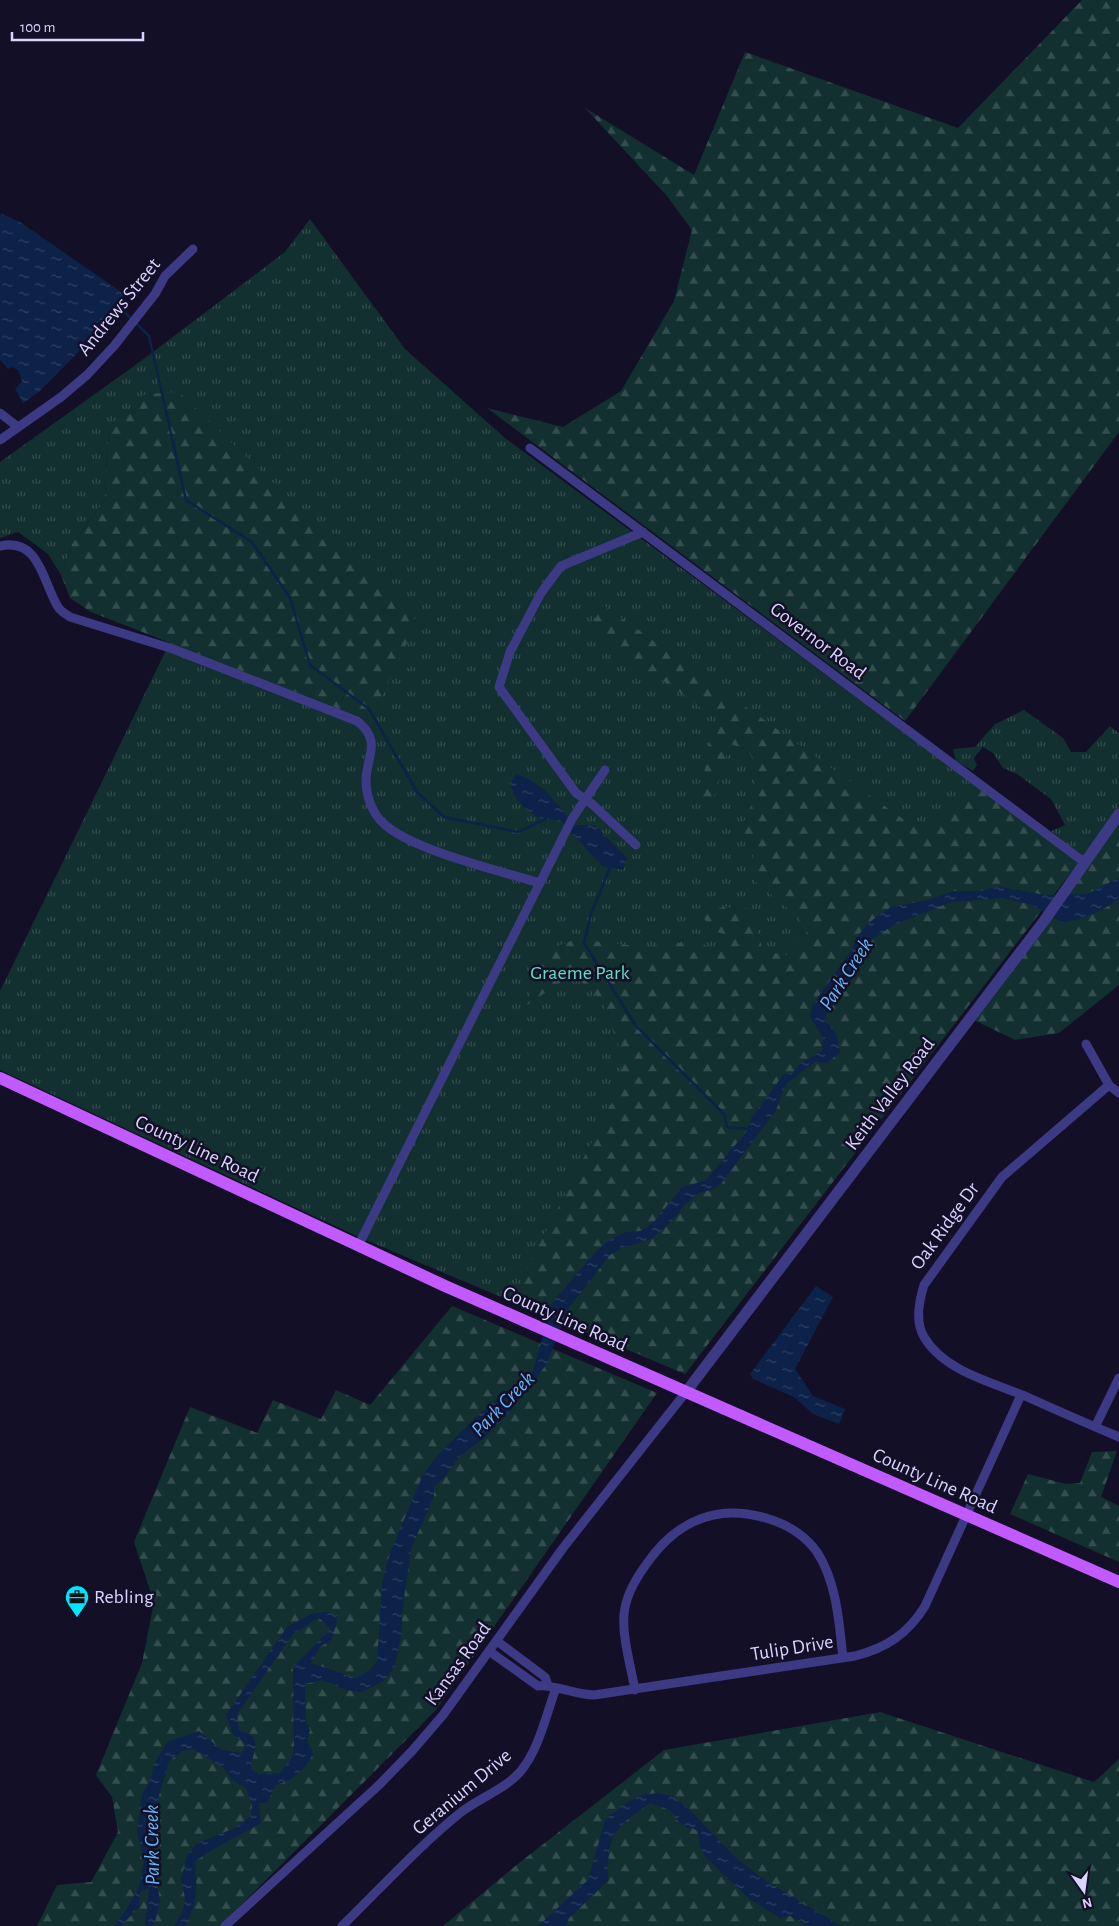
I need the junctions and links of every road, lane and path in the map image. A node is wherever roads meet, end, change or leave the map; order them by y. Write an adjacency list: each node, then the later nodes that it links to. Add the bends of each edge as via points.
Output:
1 (193, 249): 3 (street, Andrews Street, via 165,276 155,294 114,346 87,374)
2 (0, 413): 3 (street)
3 (18, 427): 4 (street, Andrews Street)
4 (0, 440)
5 (530, 448): 6 (street, Governor Road)
6 (643, 532): 9 (street, via 561,566 541,593 510,652 499,687 576,794); 12 (street, Governor Road)
7 (0, 546): 13 (street, via 10,543 28,552 40,565 59,609 70,617 174,649 357,721 370,736 373,747 366,780 372,808 382,823 423,846)
8 (605, 770): 9 (street)
9 (585, 800): 11 (street); 13 (street, via 566,830)
10 (1119, 814): 12 (street, Keith Valley Road)
11 (636, 845)
12 (1084, 862): 20 (street, Keith Valley Road, via 1044,921)
13 (540, 884): 18 (street)
14 (1086, 1044): 16 (street)
15 (0, 1078): 18 (main road, County Line Road)
16 (1109, 1085): 17 (street); 21 (street, Oak Ridge Dr, via 1002,1176 924,1285 919,1300 923,1336 933,1348 966,1372)
17 (1119, 1093)
18 (358, 1246): 20 (main road, County Line Road)
19 (1119, 1378): 22 (street)
20 (686, 1392): 24 (main road, County Line Road); 26 (street, Kansas Road, via 563,1548)
21 (1022, 1395): 22 (street, Oak Ridge Dr); 24 (street, Tulip Drive)
22 (1095, 1427): 23 (street, Oak Ridge Dr)
23 (1119, 1437)
24 (966, 1515): 25 (main road, County Line Road); 28 (street, Tulip Drive, via 930,1598 914,1623 880,1649)
25 (1119, 1582)
26 (497, 1641): 27 (street, Kansas Road); 29 (street, via 545,1677)
27 (489, 1651): 29 (street, Tulip Drive, via 538,1686); 31 (street, Kansas Road, via 443,1715 412,1751)
28 (843, 1658): 30 (street, Tulip Drive); 30 (street, via 830,1581 820,1557 809,1543 790,1528 761,1516 743,1512 722,1513 702,1517 673,1534 661,1544 639,1574 624,1615)
29 (552, 1686): 30 (street, Tulip Drive, via 572,1693 594,1695); 32 (street, Geranium Drive, via 532,1752 520,1771 451,1820)
30 (635, 1690)
31 (225, 1926)
32 (342, 1926)

